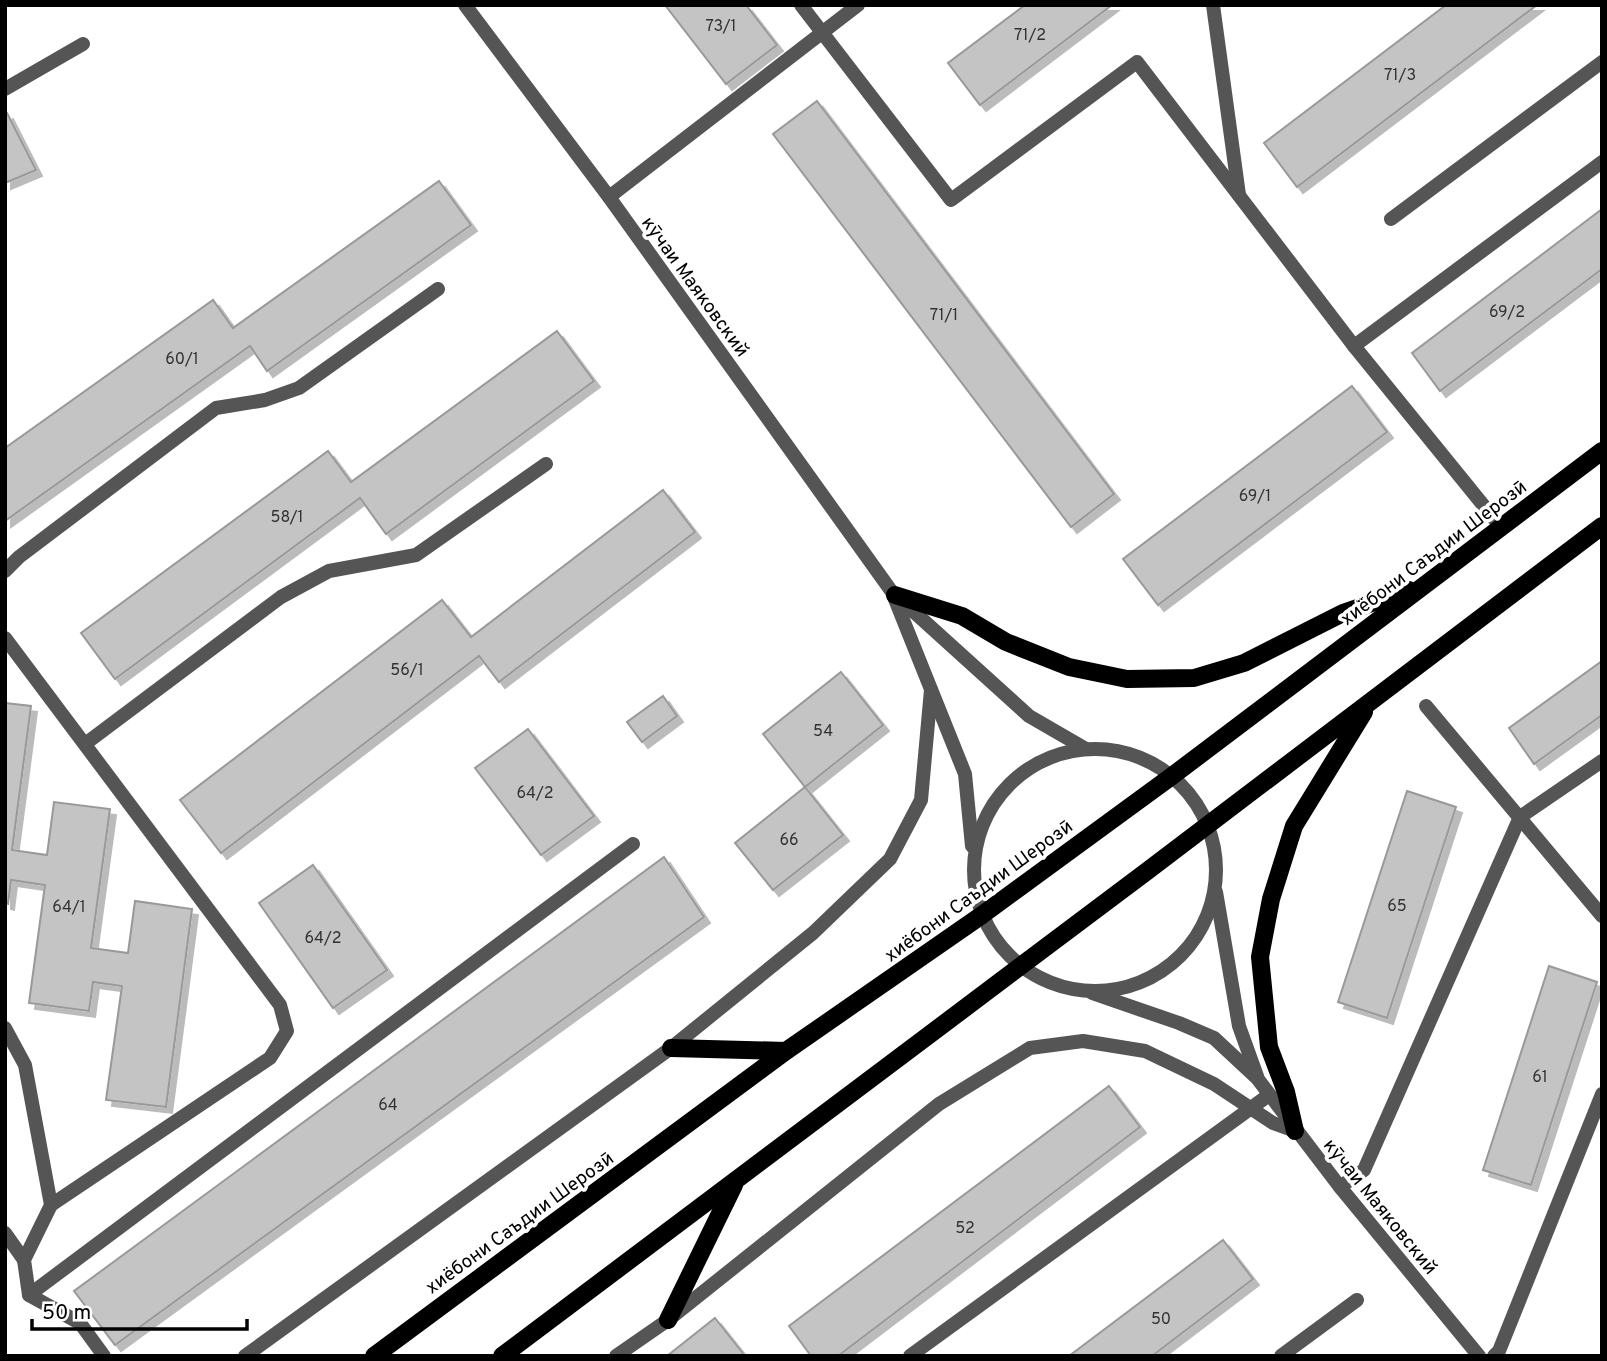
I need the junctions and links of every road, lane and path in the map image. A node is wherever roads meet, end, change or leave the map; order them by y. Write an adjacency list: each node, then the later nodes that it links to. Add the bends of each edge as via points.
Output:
1 (465, 5): 11 (street, кӯчаи Маяковский)
2 (800, 5): 5 (street)
3 (858, 5): 5 (street)
4 (1213, 5): 10 (street)
5 (821, 33): 10 (street, via 951,200 1137,62); 11 (street)
6 (83, 44): 8 (street)
7 (1602, 62): 12 (street)
8 (5, 89)
9 (1602, 162): 14 (street)
10 (1239, 196): 14 (street)
11 (609, 197): 21 (street, кӯчаи Маяковский)
12 (1391, 219)
13 (438, 289): 19 (street, via 299,388 265,400 216,408)
14 (1353, 346): 18 (street)
15 (1602, 451): 18 (main road, хиёбони Саъдии Шерозӣ)
16 (546, 464): 26 (street, via 416,555 329,571 281,597)
17 (1602, 526): 24 (main road)
18 (1501, 527): 20 (main road, хиёбони Саъдии Шерозӣ)
19 (5, 571)
20 (1425, 584): 21 (main road, via 1343,612 1244,663 1194,678 1127,679 1069,667 1006,642 962,616); 29 (main road, хиёбони Саъдии Шерозӣ)
21 (894, 594): 23 (street, кӯчаи Маяковский); 27 (street, кӯчаи Маяковский, via 1029,716)
22 (5, 638): 26 (street)
23 (931, 690): 33 (street, кӯчаи Маяковский, via 965,774); 40 (street, via 921,800 890,859 813,933)
24 (1369, 703): 31 (main road); 46 (main road, via 1294,826 1270,899 1260,957 1269,1047)
25 (1426, 706): 30 (street)
26 (85, 744): 49 (street, via 280,1004 287,1031 270,1058)
27 (1086, 749): 29 (street, кӯчаи Маяковский, via 1116,750 1146,760); 33 (street, кӯчаи Маяковский, via 1052,757 1021,774 997,799 980,830)
28 (1602, 761): 30 (street)
29 (1172, 776): 31 (street, кӯчаи Маяковский, via 1193,798); 35 (main road, хиёбони Саъдии Шерозӣ)
30 (1520, 817): 36 (street); 48 (street, via 1364,1170)
31 (1208, 825): 34 (street, кӯчаи Маяковский, via 1215,855); 37 (main road)
32 (633, 844): 52 (street)
33 (974, 865): 35 (street, кӯчаи Маяковский)
34 (1215, 886): 38 (street, кӯчаи Маяковский, via 1205,921 1185,951 1156,974 1123,988); 42 (street, кӯчаи Маяковский, via 1239,1026)
35 (982, 915): 37 (street, кӯчаи Маяковский, via 997,942); 41 (main road, хиёбони Саъдии Шерозӣ)
36 (1602, 916)
37 (1019, 965): 38 (street, кӯчаи Маяковский, via 1051,983); 47 (main road)
38 (1087, 991): 42 (street, кӯчаи Маяковский, via 1214,1038)
39 (5, 1028): 49 (street, via 24,1065)
40 (671, 1048): 41 (main road); 56 (street)
41 (786, 1051): 57 (main road, хиёбони Саъдии Шерозӣ)
42 (1257, 1078): 44 (street, кӯчаи Маяковский)
43 (1602, 1094): 63 (street)
44 (1269, 1095): 45 (street); 46 (street, кӯчаи Маяковский)
45 (1252, 1109): 46 (street); 54 (street, via 1145,1051 1083,1041 1030,1048 939,1104); 60 (street)
46 (1295, 1131): 48 (street, кӯчаи Маяковский)
47 (735, 1182): 54 (main road); 58 (main road)
48 (1340, 1187): 62 (street, кӯчаи Маяковский)
49 (51, 1205): 51 (street)
50 (5, 1233): 51 (street)
51 (24, 1260): 52 (street)
52 (29, 1294): 55 (street, via 80,1324)
53 (1357, 1300): 61 (street)
54 (668, 1320): 59 (street)
55 (104, 1356)
56 (245, 1356)
57 (374, 1356)
58 (502, 1356)
59 (616, 1356)
60 (910, 1356)
61 (1281, 1356)
62 (1479, 1356)
63 (1494, 1356)

